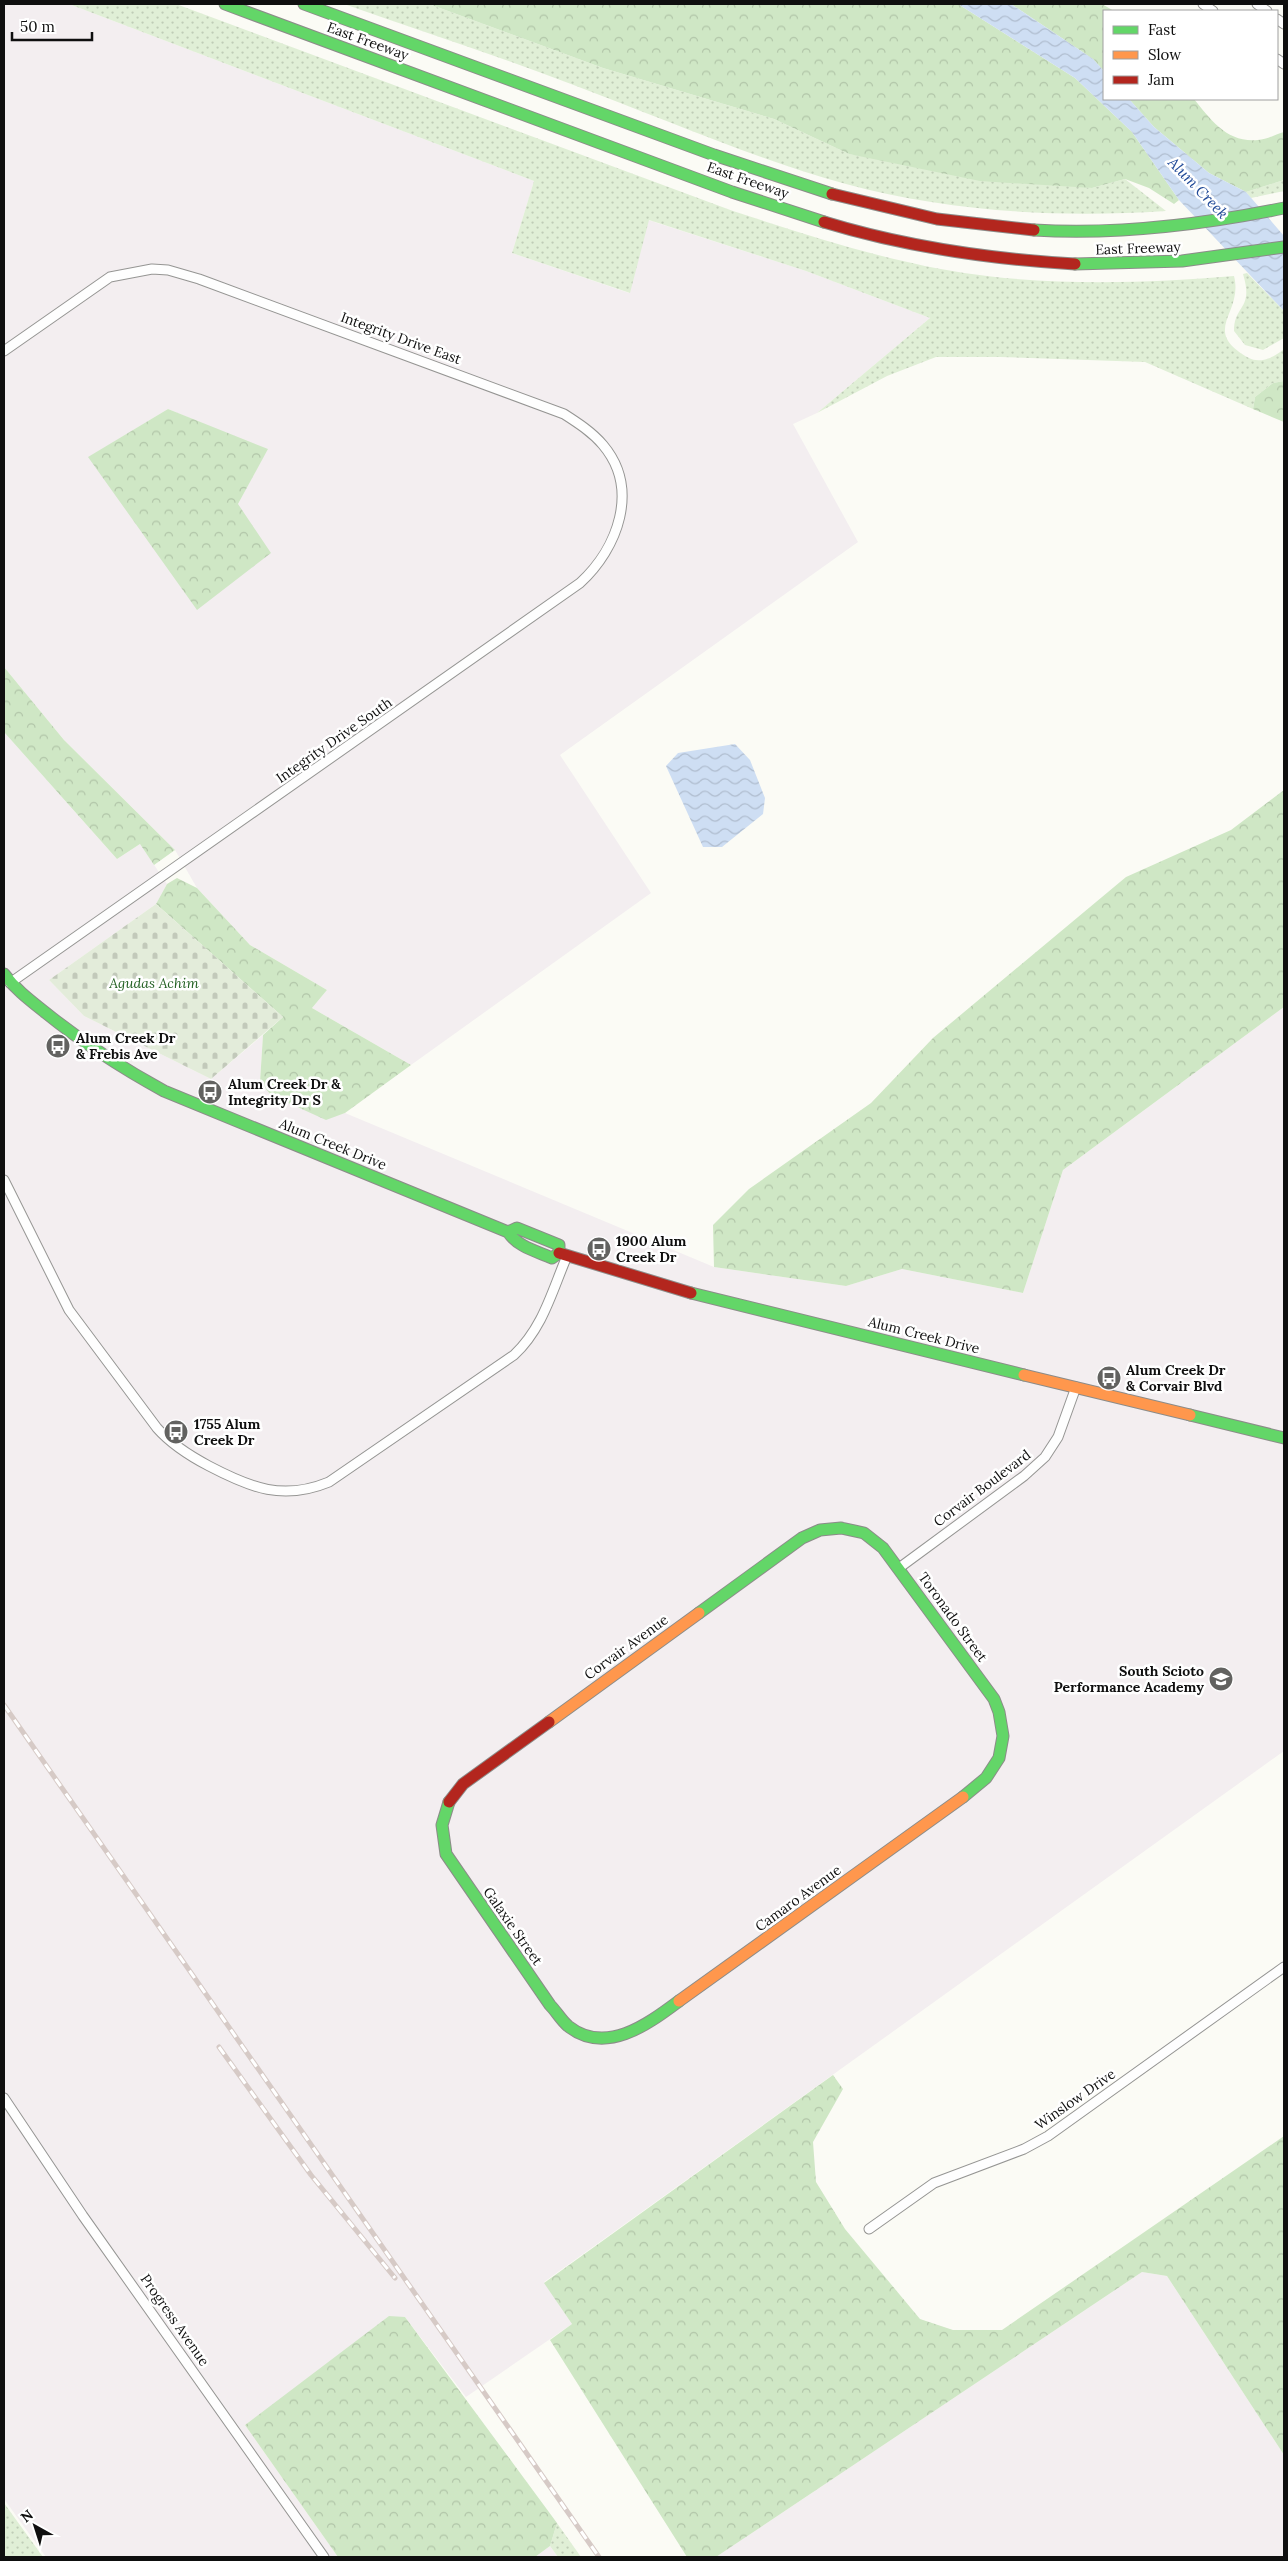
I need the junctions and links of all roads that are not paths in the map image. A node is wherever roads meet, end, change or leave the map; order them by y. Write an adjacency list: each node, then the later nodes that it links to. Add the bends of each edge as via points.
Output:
1 (225, 4): 4 (main road, East Freeway, via 749,197 877,237 964,254 1041,263 1108,265 1183,262)
2 (304, 4): 3 (main road, East Freeway, via 710,154 795,183 905,213 1002,227 1094,231 1149,229 1231,219)
3 (1284, 208)
4 (1284, 247)
5 (4, 350): 6 (street, Integrity Drive East, via 110,277 138,271 168,270 564,414 604,445 616,467)
6 (620, 483): 7 (street, Integrity Drive South, via 620,518 613,542 580,583)
7 (6, 982): 9 (main road, Alum Creek Drive, via 88,1046 164,1091 508,1232 512,1240 552,1258)
8 (4, 1180): 9 (street, via 69,1310 157,1428 172,1444 199,1460 250,1485 272,1491 308,1490 330,1482 514,1355 530,1338 548,1308)
9 (563, 1255): 10 (main road, Alum Creek Drive, via 722,1302)
10 (1076, 1388): 11 (main road, Alum Creek Drive); 13 (street, Corvair Boulevard, via 1058,1437 1045,1457)
11 (1284, 1438)
12 (841, 1528): 13 (main road, Toronado Street, via 864,1533 883,1548); 15 (main road, Corvair Avenue, via 820,1530 802,1538 463,1784 451,1796)
13 (899, 1568): 14 (main road, Toronado Street, via 994,1699 1003,1724)
14 (1002, 1751): 17 (main road, Camaro Avenue, via 992,1772 976,1788 652,2021 624,2036)
15 (444, 1812): 17 (main road, Galaxie Street, via 442,1840 453,1866 550,2005 568,2026)
16 (1284, 1967): 19 (street, Winslow Drive, via 1048,2136 1024,2149 934,2183)
17 (592, 2037)
18 (4, 2098): 20 (street, Progress Avenue, via 83,2216)
19 (869, 2229)
20 (324, 2557)

